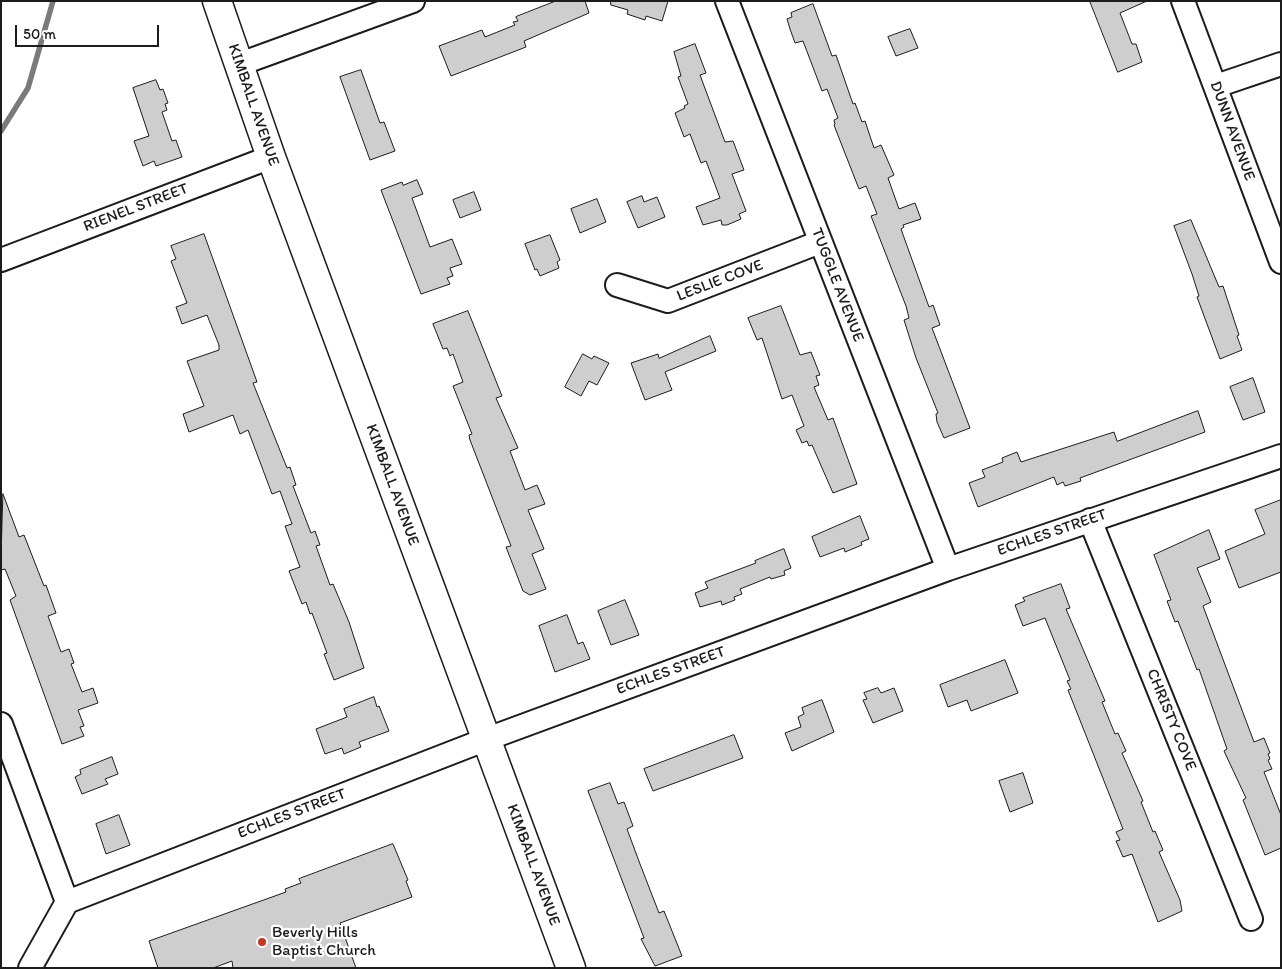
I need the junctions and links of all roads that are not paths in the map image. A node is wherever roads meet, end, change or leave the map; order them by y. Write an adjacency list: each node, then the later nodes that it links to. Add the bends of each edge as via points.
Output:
1 (217, 1): 5 (main road, KIMBALL AVENUE)
2 (413, 1): 5 (street)
3 (727, 1): 9 (street, TUGGLE AVENUE)
4 (1183, 1): 7 (street, DUNN AVENUE)
5 (240, 64): 8 (main road, KIMBALL AVENUE)
6 (1281, 64): 7 (street)
7 (1216, 86): 11 (street, DUNN AVENUE)
8 (271, 157): 10 (street, RIENEL STREET); 17 (main road, KIMBALL AVENUE)
9 (820, 242): 12 (street, LESLIE COVE, via 668,301); 15 (street, TUGGLE AVENUE)
10 (1, 260)
11 (1281, 262)
12 (617, 286)
13 (1281, 456): 14 (street, ECHLES STREET)
14 (1090, 520): 15 (street, ECHLES STREET); 19 (street, CHRISTY COVE)
15 (948, 569): 17 (street, ECHLES STREET)
16 (1, 724): 18 (street)
17 (486, 738): 18 (street, ECHLES STREET); 21 (main road, KIMBALL AVENUE)
18 (67, 902): 20 (street)
19 (1251, 919)
20 (30, 968)
21 (571, 968)

